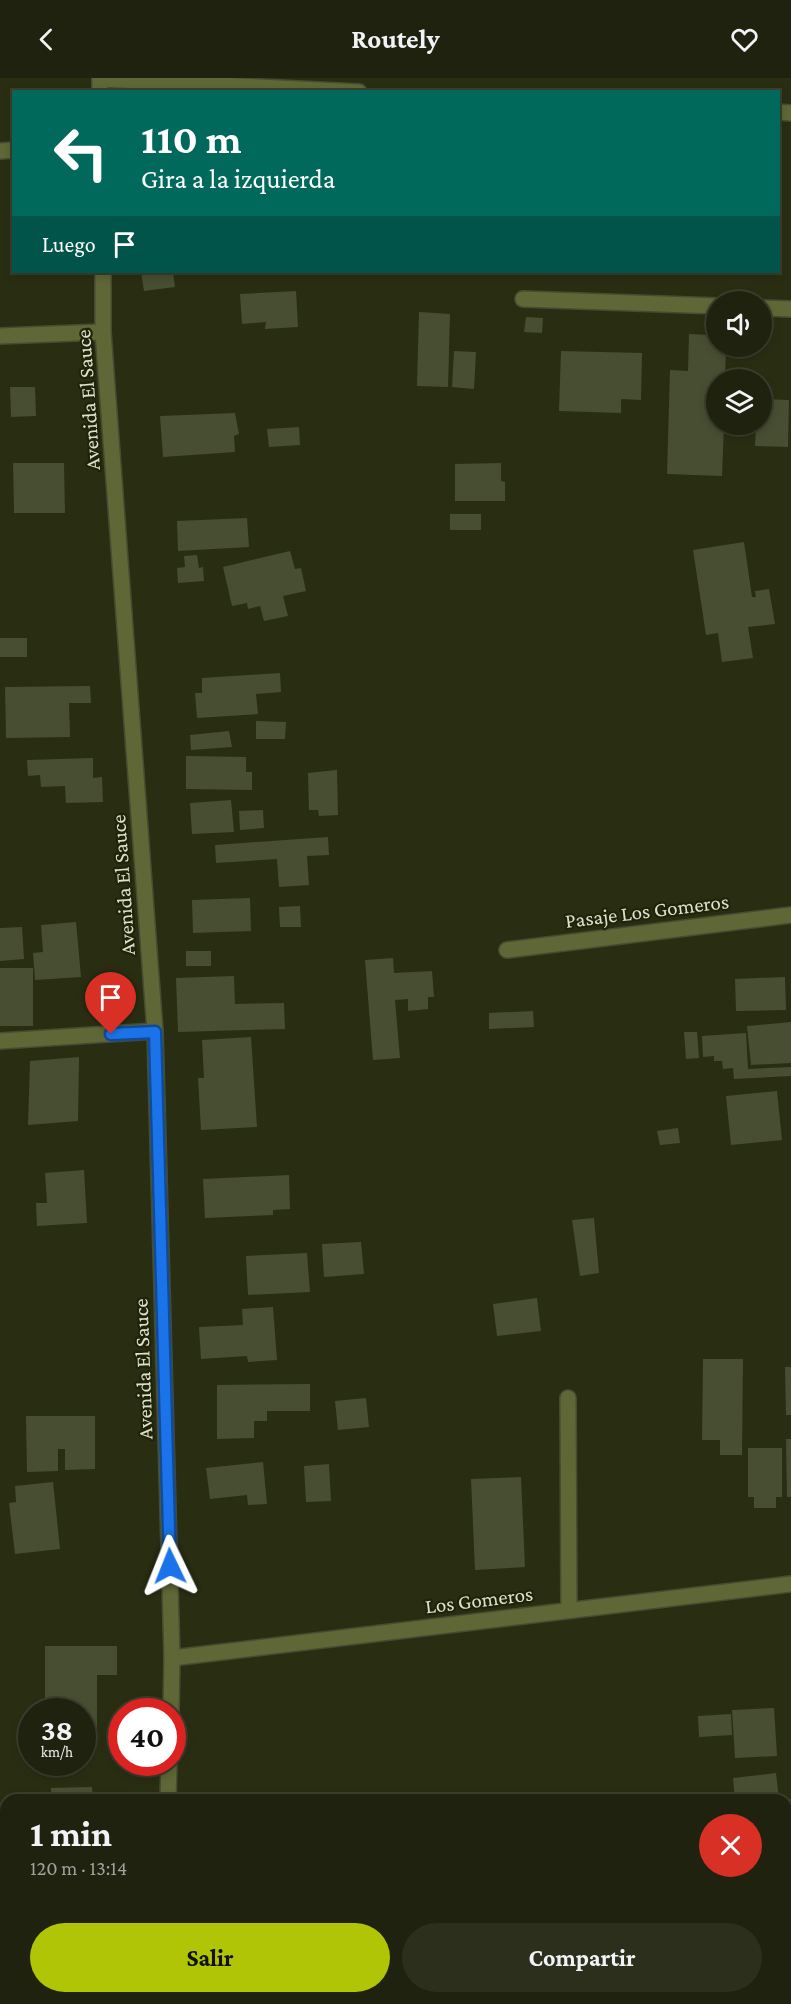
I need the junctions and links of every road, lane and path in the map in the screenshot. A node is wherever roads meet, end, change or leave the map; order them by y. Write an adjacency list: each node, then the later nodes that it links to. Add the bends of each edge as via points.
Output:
1 (100, 78): 2 (street)
2 (322, 90)
3 (103, 273): 8 (street, Avenida El Sauce)
4 (523, 299): 5 (street)
5 (706, 306)
6 (772, 308): 7 (street)
7 (791, 309)
8 (103, 332): 9 (street); 12 (street, Avenida El Sauce)
9 (0, 336)
10 (791, 915): 11 (street, Pasaje Los Gomeros)
11 (507, 950)
12 (155, 1032): 13 (street); 17 (street, Avenida El Sauce)
13 (0, 1041)
14 (568, 1398): 16 (street)
15 (791, 1584): 16 (street, Los Gomeros)
16 (569, 1610): 17 (street, Los Gomeros)
17 (172, 1658): 18 (street, Avenida El Sauce)
18 (171, 1698)
19 (169, 1776): 20 (street)
20 (168, 1794)

